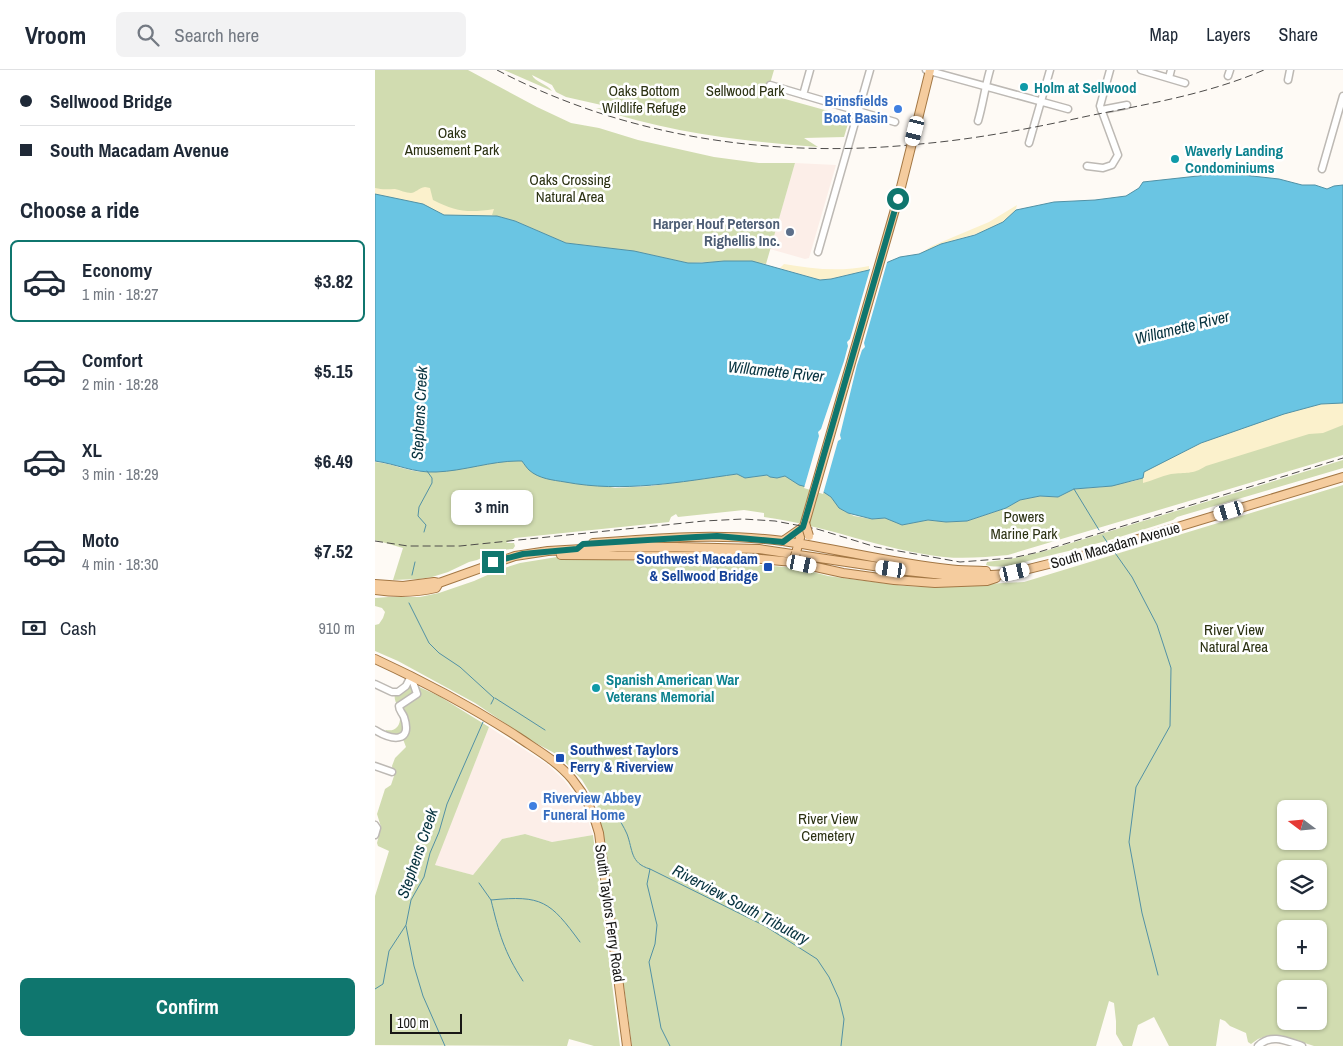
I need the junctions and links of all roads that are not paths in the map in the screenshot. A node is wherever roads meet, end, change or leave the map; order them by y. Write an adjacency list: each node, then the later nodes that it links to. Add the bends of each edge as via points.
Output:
1 (810, 70): 15 (street)
2 (870, 70): 21 (street)
3 (928, 70): 14 (street); 29 (main road, bridge, via 898,199)
4 (990, 70): 14 (street)
5 (1050, 70): 17 (street)
6 (1110, 70): 20 (street)
7 (1141, 70): 10 (street)
8 (1171, 70): 10 (street)
9 (1290, 70): 11 (street)
10 (1169, 78): 12 (street)
11 (1288, 80)
12 (1185, 83)
13 (769, 85): 15 (street)
14 (985, 87): 17 (street); 22 (street)
15 (803, 95): 21 (street)
16 (1343, 96): 26 (street)
17 (1041, 102): 19 (street); 24 (street)
18 (1127, 105): 20 (street)
19 (1067, 109)
20 (1101, 110): 25 (street, via 1118,156 1112,165 1103,168)
21 (859, 111): 23 (street); 27 (street)
22 (978, 121)
23 (895, 122)
24 (1029, 143)
25 (1087, 166)
26 (1322, 170)
27 (818, 252)
28 (1343, 477): 36 (main road, South Macadam Avenue, via 1085,555)
29 (804, 525): 30 (main road); 31 (main road); 32 (main road, bridge, via 812,541)
30 (783, 542): 31 (main road); 33 (main road, via 696,537 583,544)
31 (798, 545): 32 (main road); 35 (main road, bridge)
32 (821, 547): 36 (main road, via 950,569)
33 (577, 549): 34 (main road, South Macadam Avenue); 36 (main road, South Macadam Avenue, via 759,549 907,572 974,576)
34 (548, 551): 35 (main road, via 610,556 728,556); 37 (main road, South Macadam Avenue, via 515,556)
35 (793, 562): 36 (main road, via 843,573 935,583 987,581)
36 (1008, 574)
37 (439, 583): 39 (main road, South Macadam Avenue); 41 (main road, South Macadam Avenue, via 436,588 427,590)
38 (375, 584): 39 (main road, South Macadam Avenue)
39 (395, 586): 41 (main road)
40 (375, 590): 41 (main road, South Macadam Avenue)
41 (388, 592)
42 (375, 659): 43 (main road, South Taylors Ferry Road)
43 (411, 676): 44 (street, via 398,692); 45 (street, via 417,694 399,706 405,721 403,734 399,738 391,738); 50 (main road, South Taylors Ferry Road, via 465,704 544,754 566,772 587,802 595,819 602,853)
44 (375, 684)
45 (375, 730)
46 (375, 766): 47 (street)
47 (392, 772)
48 (376, 825): 49 (street)
49 (375, 835)
50 (627, 1046)
51 (1259, 1046): 52 (street, via 1272,1039)
52 (1302, 1046)

